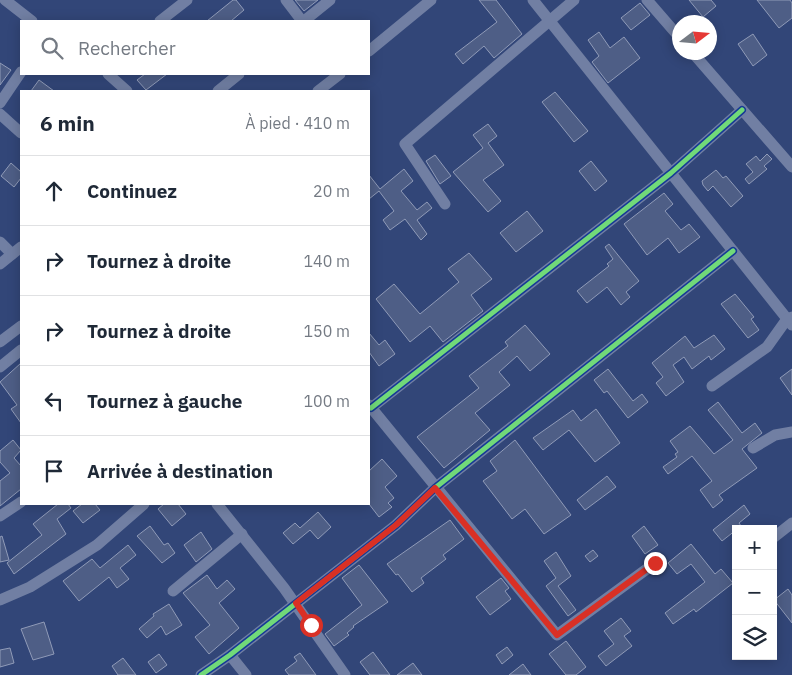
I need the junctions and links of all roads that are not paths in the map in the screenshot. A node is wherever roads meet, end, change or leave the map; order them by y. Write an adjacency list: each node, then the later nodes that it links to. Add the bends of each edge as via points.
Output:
1 (5, 0): 9 (street)
2 (187, 0): 10 (street)
3 (286, 0): 11 (street)
4 (330, 0): 12 (street)
5 (431, 0): 15 (street)
6 (533, 0): 13 (street)
7 (574, 0): 13 (street)
8 (647, 0): 14 (street)
9 (31, 20)
10 (161, 20)
11 (302, 20)
12 (304, 20)
13 (549, 20): 29 (street); 30 (street, via 405,144)
14 (672, 29)
15 (370, 49)
16 (699, 60): 25 (street)
17 (20, 73): 24 (street)
18 (109, 75): 21 (street)
19 (238, 75): 22 (street)
20 (339, 75): 23 (street)
21 (126, 90)
22 (219, 90)
23 (319, 90)
24 (0, 103)
25 (742, 110): 28 (street); 29 (street)
26 (0, 114): 27 (street)
27 (20, 132)
28 (792, 167)
29 (671, 173): 33 (street); 41 (street)
30 (445, 204)
31 (0, 242): 32 (street)
32 (17, 251): 34 (street)
33 (733, 251): 35 (street); 44 (street)
34 (0, 264)
35 (790, 320): 40 (street, via 767,347)
36 (20, 327): 37 (street)
37 (0, 342)
38 (20, 351): 39 (street)
39 (0, 367)
40 (712, 386)
41 (370, 407): 44 (street)
42 (792, 432): 43 (street, via 775,435)
43 (753, 448)
44 (435, 488): 52 (street, via 557,635); 55 (street, via 396,525)
45 (20, 503): 48 (street)
46 (143, 505): 54 (street, via 97,545 30,588)
47 (218, 505): 50 (street)
48 (0, 516)
49 (792, 523): 51 (street)
50 (242, 534): 53 (street); 55 (street)
51 (777, 535)
52 (655, 563)
53 (173, 591)
54 (0, 600)
55 (296, 603): 56 (street); 59 (street)
56 (230, 655): 57 (street); 58 (street)
57 (201, 675)
58 (246, 675)
59 (346, 675)

